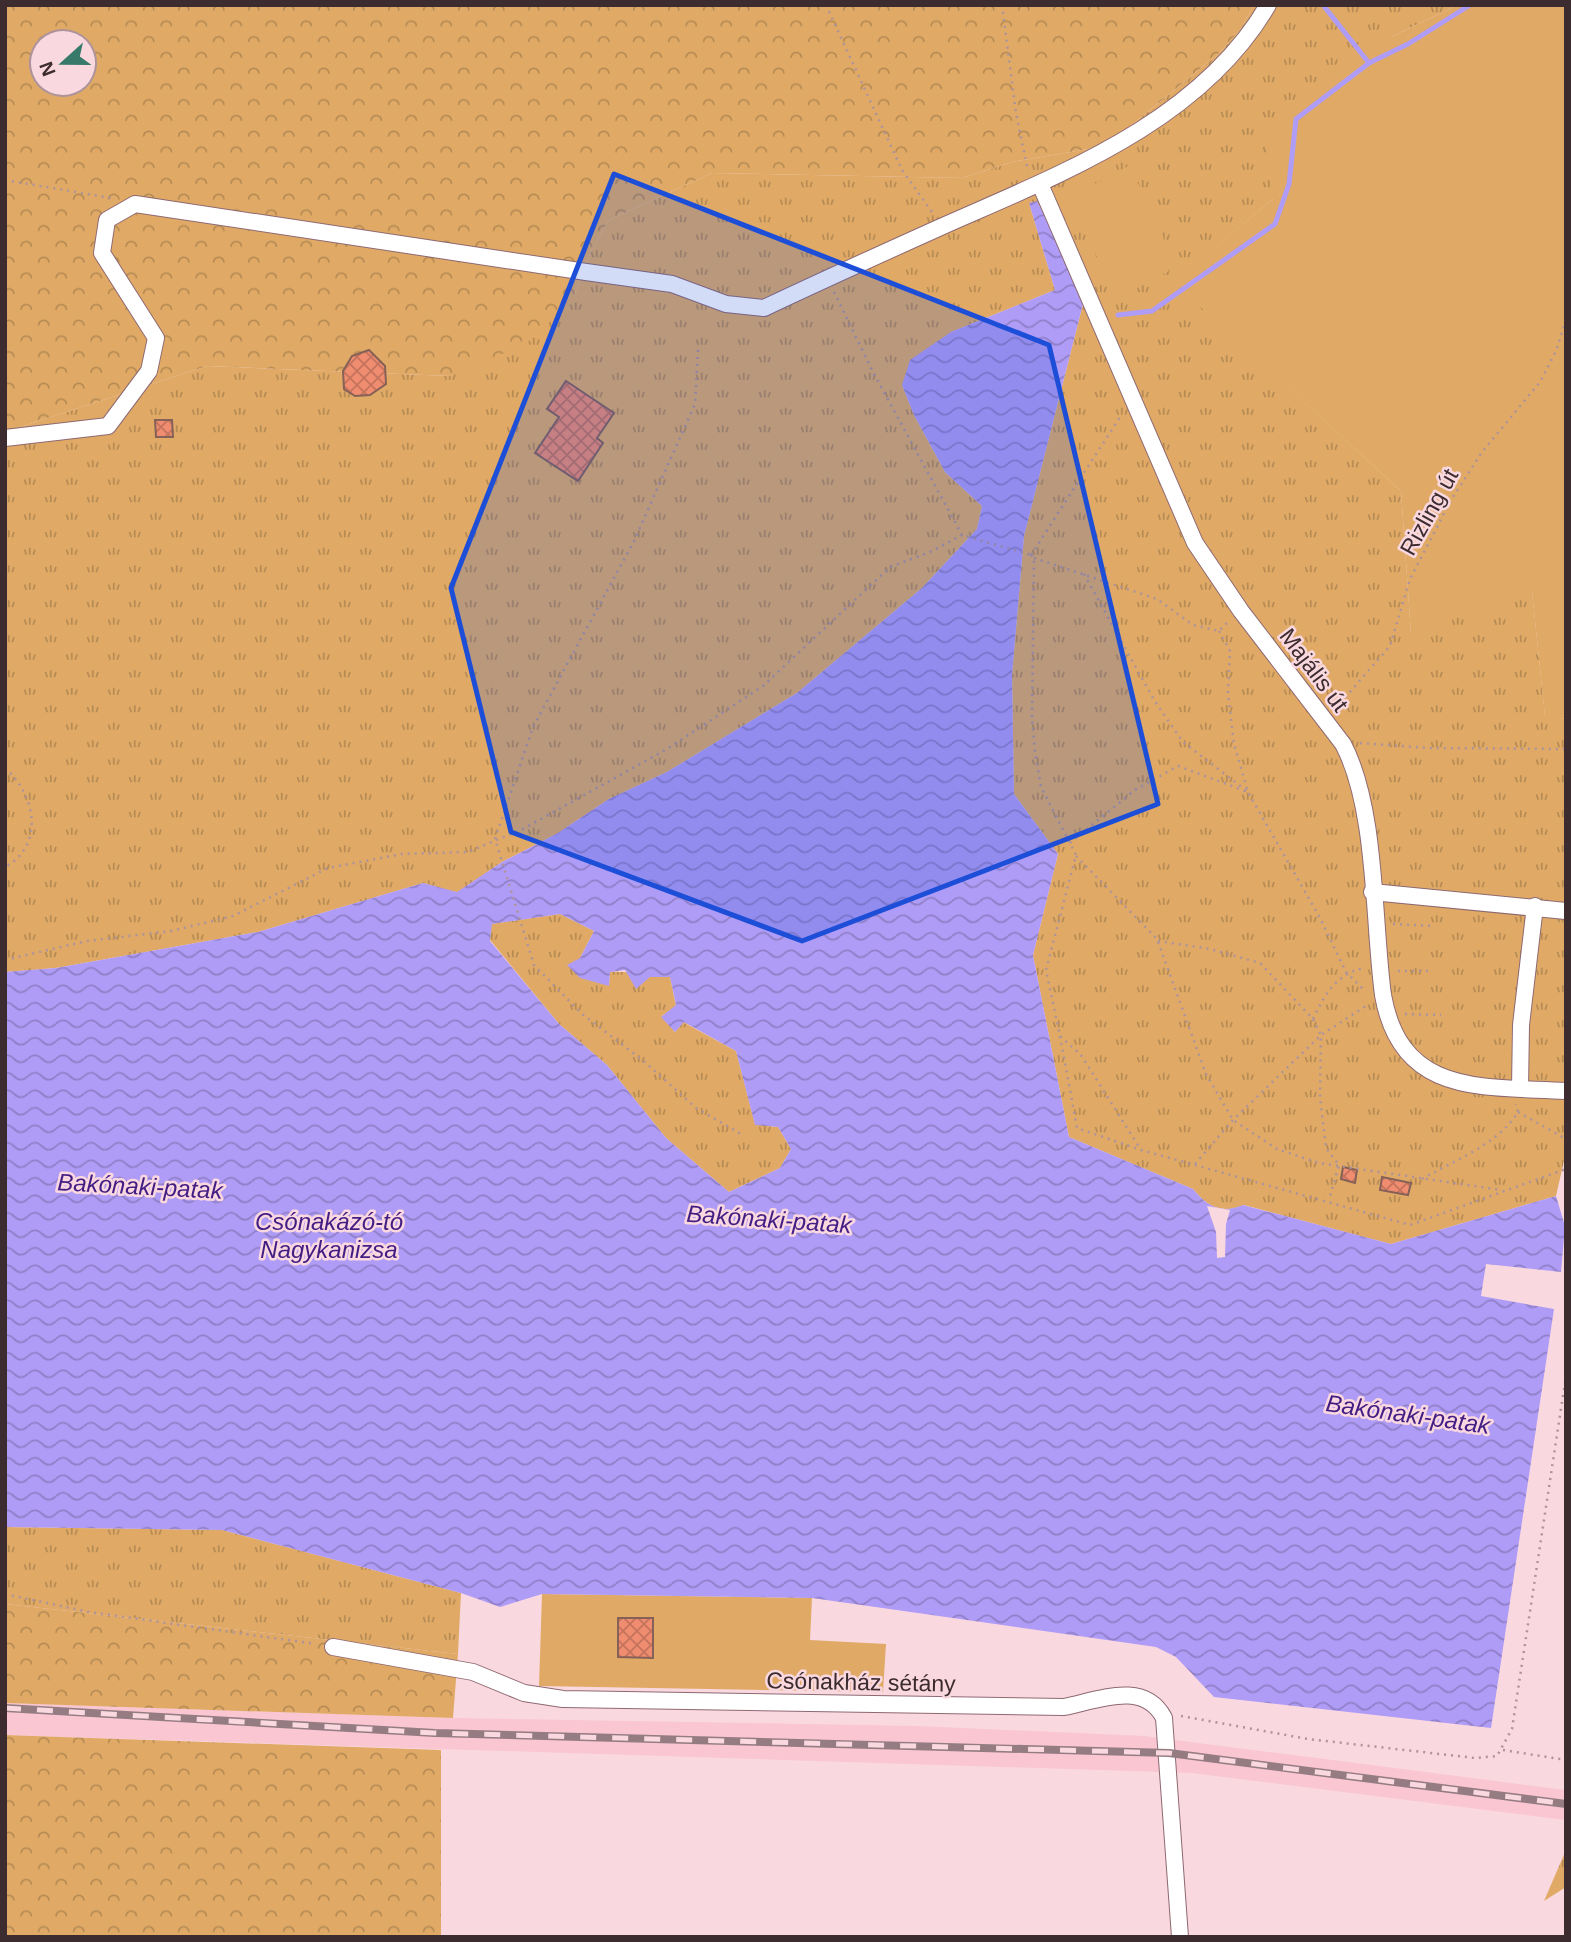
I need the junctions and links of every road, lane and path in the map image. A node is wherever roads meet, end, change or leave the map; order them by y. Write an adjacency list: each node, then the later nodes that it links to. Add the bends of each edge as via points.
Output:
1 (826, 5): 7 (path, via 902,170)
2 (1002, 5): 5 (path, via 1028,172)
3 (1268, 5): 5 (street, via 1254,28 1202,85 1139,130)
4 (5, 180): 6 (path)
5 (1040, 184): 7 (street); 11 (street, Majális út)
6 (135, 204): 8 (street, via 607,273 672,284 726,304 764,308); 12 (street, via 107,220 102,253 156,338 149,371 108,426)
7 (943, 226): 8 (street)
8 (827, 278): 13 (path)
9 (1566, 320): 18 (path, Rizling út, via 1540,382 1482,452 1451,500 1410,579 1390,646)
10 (698, 350): 23 (path, via 695,404 634,541 533,727)
11 (1131, 399): 14 (path); 16 (street, Majális út, via 1195,543)
12 (5, 438)
13 (962, 535): 14 (path); 23 (path, via 890,567 763,687 667,749 523,829)
14 (1033, 556): 15 (path); 24 (path, via 1035,752 1041,787)
15 (1084, 574): 17 (path, via 1157,599 1193,625); 22 (path, via 1154,701 1184,742)
16 (1241, 611): 17 (path); 18 (street, Majális út)
17 (1219, 631): 22 (path, via 1230,651 1228,694 1234,744)
18 (1325, 721): 19 (street, Majális út)
19 (1343, 744): 20 (path); 27 (street, Majális út, via 1363,799)
20 (1566, 749)
21 (5, 768): 26 (path, via 26,795 32,826 26,850)
22 (1248, 792): 24 (path, via 1178,766 1135,790); 36 (path)
23 (495, 839): 33 (path, via 468,852 402,854 328,868 233,916); 46 (path, via 534,965 582,1013 696,1108)
24 (1070, 843): 25 (path)
25 (1076, 855): 32 (path); 42 (path, via 1046,970)
26 (5, 867)
27 (1372, 892): 28 (street); 30 (street, Majális út)
28 (1535, 906): 29 (street); 43 (street, via 1521,1025)
29 (1566, 911)
30 (1375, 924): 31 (path); 34 (street, Majális út)
31 (1435, 926)
32 (1158, 941): 40 (path, via 1260,963); 45 (path, via 1206,1074)
33 (5, 960)
34 (1380, 967): 35 (path); 36 (path); 37 (street, Majális út)
35 (1433, 971)
36 (1346, 972): 37 (path); 40 (path, via 1324,997)
37 (1379, 998): 38 (street, Majális út); 41 (path)
38 (1387, 1013): 39 (path); 43 (street, Majális út, via 1403,1048 1428,1072 1455,1083)
39 (1441, 1015)
40 (1313, 1019): 41 (path)
41 (1321, 1035): 45 (path); 50 (path, via 1320,1097 1326,1148)
42 (1060, 1036): 48 (path, via 1082,1055); 48 (path, via 1077,1128)
43 (1520, 1088): 44 (street, Majális út)
44 (1566, 1091)
45 (1233, 1120): 49 (path); 50 (path, via 1277,1149)
46 (741, 1134)
47 (1566, 1139): 52 (path, via 1518,1112 1492,1138)
48 (1141, 1150): 49 (path)
49 (1195, 1164): 54 (path)
50 (1339, 1165): 52 (path); 54 (path)
51 (1566, 1169): 53 (path)
52 (1422, 1180): 53 (path)
53 (1504, 1191): 54 (path, via 1410,1225)
54 (1329, 1200)
55 (1566, 1376): 59 (path, via 1512,1729)
56 (5, 1594): 57 (path, via 89,1612)
57 (333, 1647): 58 (street, Csónakház sétány, via 473,1672 524,1693 563,1699 1065,1707 1132,1694 1147,1698)
58 (1164, 1718): 59 (path, via 1172,1715 1308,1739 1475,1758 1497,1756); 61 (street)
59 (1503, 1750): 60 (path)
60 (1566, 1760)
61 (1180, 1937)

